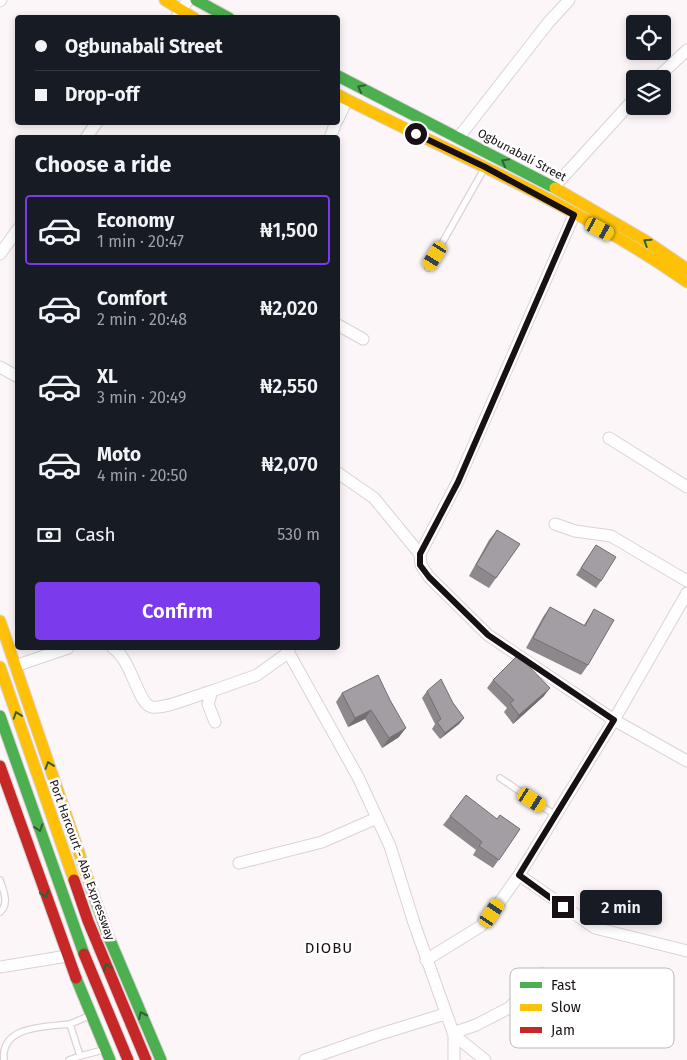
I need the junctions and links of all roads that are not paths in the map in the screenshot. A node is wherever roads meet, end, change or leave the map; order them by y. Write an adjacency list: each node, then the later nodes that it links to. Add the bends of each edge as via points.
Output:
1 (166, 0): 4 (main road)
2 (196, 0): 5 (main road)
3 (569, 0): 11 (street)
4 (182, 9)
5 (223, 15)
6 (687, 50): 7 (street)
7 (666, 70)
8 (340, 77): 11 (main road, Ogbunabali Street, one-way to 8)
9 (342, 98): 12 (main road)
10 (626, 108): 13 (street)
11 (460, 137): 13 (main road, Ogbunabali Street, one-way to 11)
12 (485, 167): 14 (main road); 17 (lane)
13 (553, 188): 18 (main road, Ogbunabali Street, one-way to 13, via 608,216)
14 (574, 215): 19 (main road, via 662,264); 28 (street, via 458,482)
15 (15, 233): 16 (street)
16 (0, 254)
17 (428, 268)
18 (687, 269)
19 (687, 282)
20 (340, 326): 21 (street)
21 (363, 339)
22 (0, 367): 23 (street)
23 (15, 375)
24 (609, 438): 26 (street)
25 (340, 474): 28 (street, via 374,498)
26 (687, 487)
27 (556, 524): 29 (street, via 575,531 612,536)
28 (420, 554): 39 (street, via 420,565 429,577 488,635)
29 (687, 581)
30 (687, 593): 39 (street)
31 (0, 621): 35 (main road)
32 (62, 650): 35 (street)
33 (115, 650): 37 (street, via 128,664 146,705 163,706)
34 (287, 650): 37 (street, via 257,675); 45 (street, via 354,769)
35 (15, 666): 65 (main road, one-way to 35, via 107,932)
36 (0, 667): 64 (main road, Port Harcourt - Aba Expressway, one-way to 36, via 88,921)
37 (212, 691): 40 (street, via 208,704)
38 (0, 716): 63 (main road, one-way to 63, via 92,977)
39 (614, 720): 41 (street); 44 (street)
40 (215, 722)
41 (687, 761)
42 (0, 766): 51 (main road, one-way to 51)
43 (500, 778): 44 (lane)
44 (555, 815): 47 (street)
45 (377, 818): 46 (street, via 322,842); 52 (street, via 390,846)
46 (239, 863)
47 (519, 875): 50 (street, via 595,928); 52 (street, via 481,926)
48 (0, 880): 49 (lane, via 6,901)
49 (0, 912)
50 (687, 952)
51 (66, 956): 53 (street); 56 (main road)
52 (426, 960): 55 (street)
53 (0, 967)
54 (510, 1007): 58 (street)
55 (445, 1014): 58 (street); 66 (street)
56 (90, 1016): 57 (lane); 59 (main road)
57 (70, 1024): 60 (lane); 61 (lane, via 13,1033 2,1047)
58 (454, 1034): 67 (street); 68 (street)
59 (108, 1055): 60 (lane)
60 (80, 1056): 62 (lane)
61 (4, 1060)
62 (69, 1060)
63 (128, 1060)
64 (146, 1060)
65 (161, 1060)
66 (305, 1060)
67 (454, 1060)
68 (485, 1060)

